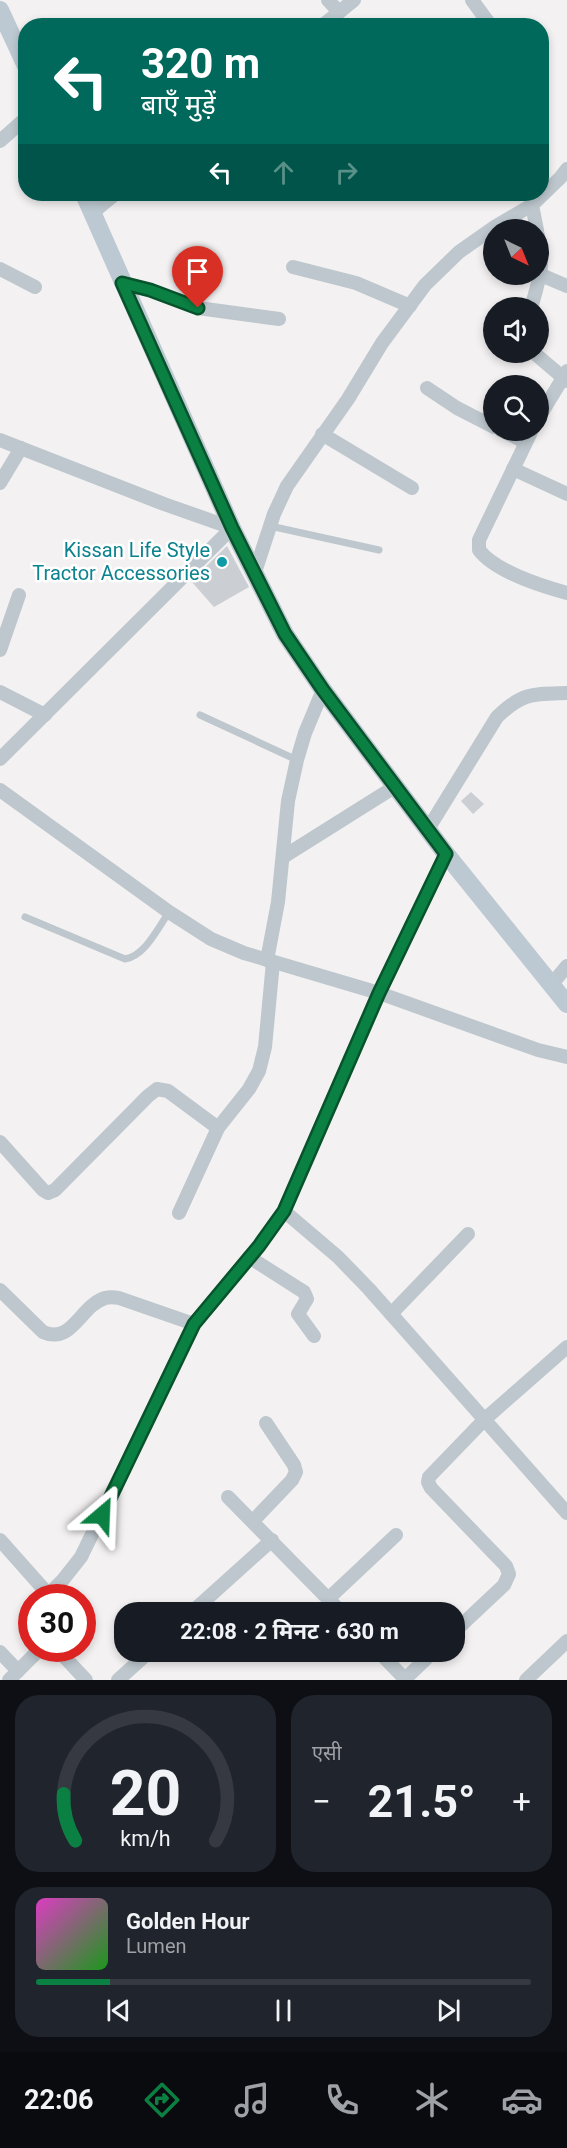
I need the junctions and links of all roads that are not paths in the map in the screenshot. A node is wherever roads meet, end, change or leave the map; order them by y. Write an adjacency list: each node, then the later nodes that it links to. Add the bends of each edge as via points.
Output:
1 (328, 0): 5 (street)
2 (354, 0): 5 (street)
3 (473, 0): 7 (street)
4 (0, 10): 8 (main road)
5 (339, 12): 6 (street)
6 (332, 18)
7 (485, 18)
8 (18, 49)
9 (18, 125): 10 (street)
10 (0, 141)
11 (567, 169): 12 (street)
12 (549, 189)
13 (87, 201): 17 (main road)
14 (108, 201): 17 (street)
15 (536, 201): 16 (street)
16 (532, 205): 18 (street); 25 (street, via 459,252 425,285)
17 (93, 213): 22 (main road)
18 (535, 219)
19 (293, 267): 25 (street, via 356,283)
20 (0, 269): 24 (street)
21 (549, 278): 23 (street)
22 (122, 283): 26 (street, via 198,308); 41 (main road)
23 (567, 286)
24 (35, 287)
25 (410, 306): 32 (street)
26 (279, 319)
27 (548, 363): 28 (street)
28 (566, 376): 30 (street)
29 (427, 388): 31 (street)
30 (549, 402)
31 (483, 421)
32 (322, 434): 38 (street); 40 (street, via 287,486)
33 (0, 440): 35 (street)
34 (527, 441): 36 (street)
35 (21, 448): 37 (street); 41 (street)
36 (513, 469): 39 (street); 44 (street, via 479,540 479,550 485,558 520,576)
37 (0, 483)
38 (412, 488)
39 (567, 494)
40 (270, 526): 42 (lane); 43 (street)
41 (232, 528): 43 (main road); 50 (street)
42 (379, 550)
43 (254, 575): 47 (main road, via 285,634)
44 (567, 593)
45 (19, 595): 46 (street)
46 (0, 650)
47 (323, 690): 53 (street); 54 (main road)
48 (0, 692): 50 (street)
49 (567, 693): 56 (street, via 531,694 512,702 497,717)
50 (45, 715): 52 (street)
51 (200, 715): 53 (lane)
52 (0, 759)
53 (297, 760): 58 (street, via 288,801)
54 (396, 786): 56 (main road); 58 (street)
55 (0, 790): 59 (street)
56 (428, 829): 57 (main road)
57 (446, 854): 63 (main road); 64 (street)
58 (283, 857): 61 (street)
59 (169, 912): 60 (lane, via 141,951 134,958 125,959); 61 (street, via 211,939)
60 (25, 917)
61 (270, 961): 64 (street); 67 (street, via 265,1047 259,1071)
62 (567, 966): 63 (street)
63 (552, 984): 65 (main road)
64 (379, 993): 66 (street); 69 (street)
65 (567, 1004)
66 (567, 1057)
67 (218, 1128): 68 (street, via 168,1091 157,1089 48,1193); 70 (street)
68 (0, 1142)
69 (284, 1211): 72 (street); 74 (street, via 338,1257)
70 (179, 1213)
71 (468, 1234): 74 (street)
72 (249, 1257): 75 (street); 76 (street, via 304,1292 307,1299 298,1314)
73 (0, 1290): 75 (street, via 52,1336 62,1334 106,1297)
74 (391, 1314): 78 (street)
75 (194, 1324): 87 (street, via 81,1557)
76 (314, 1336)
77 (567, 1347): 78 (street)
78 (485, 1419): 81 (street); 91 (street, via 428,1482 506,1566 509,1574 504,1585)
79 (266, 1423): 82 (street, via 296,1472)
80 (228, 1497): 82 (street)
81 (567, 1513)
82 (252, 1521): 85 (street)
83 (396, 1535): 88 (street)
84 (0, 1540): 86 (street)
85 (272, 1540): 88 (street); 89 (street)
86 (37, 1584)
87 (59, 1584)
88 (328, 1599): 90 (street)
89 (203, 1602)
90 (331, 1602)
91 (465, 1622)
92 (567, 1641): 103 (street)
93 (0, 1652): 99 (street)
94 (28, 1662): 99 (street)
95 (69, 1662): 101 (street)
96 (138, 1662): 102 (street)
97 (389, 1662): 100 (street)
98 (423, 1662): 100 (street)
99 (14, 1676)
100 (405, 1679)
101 (86, 1680)
102 (118, 1680)
103 (526, 1680)

